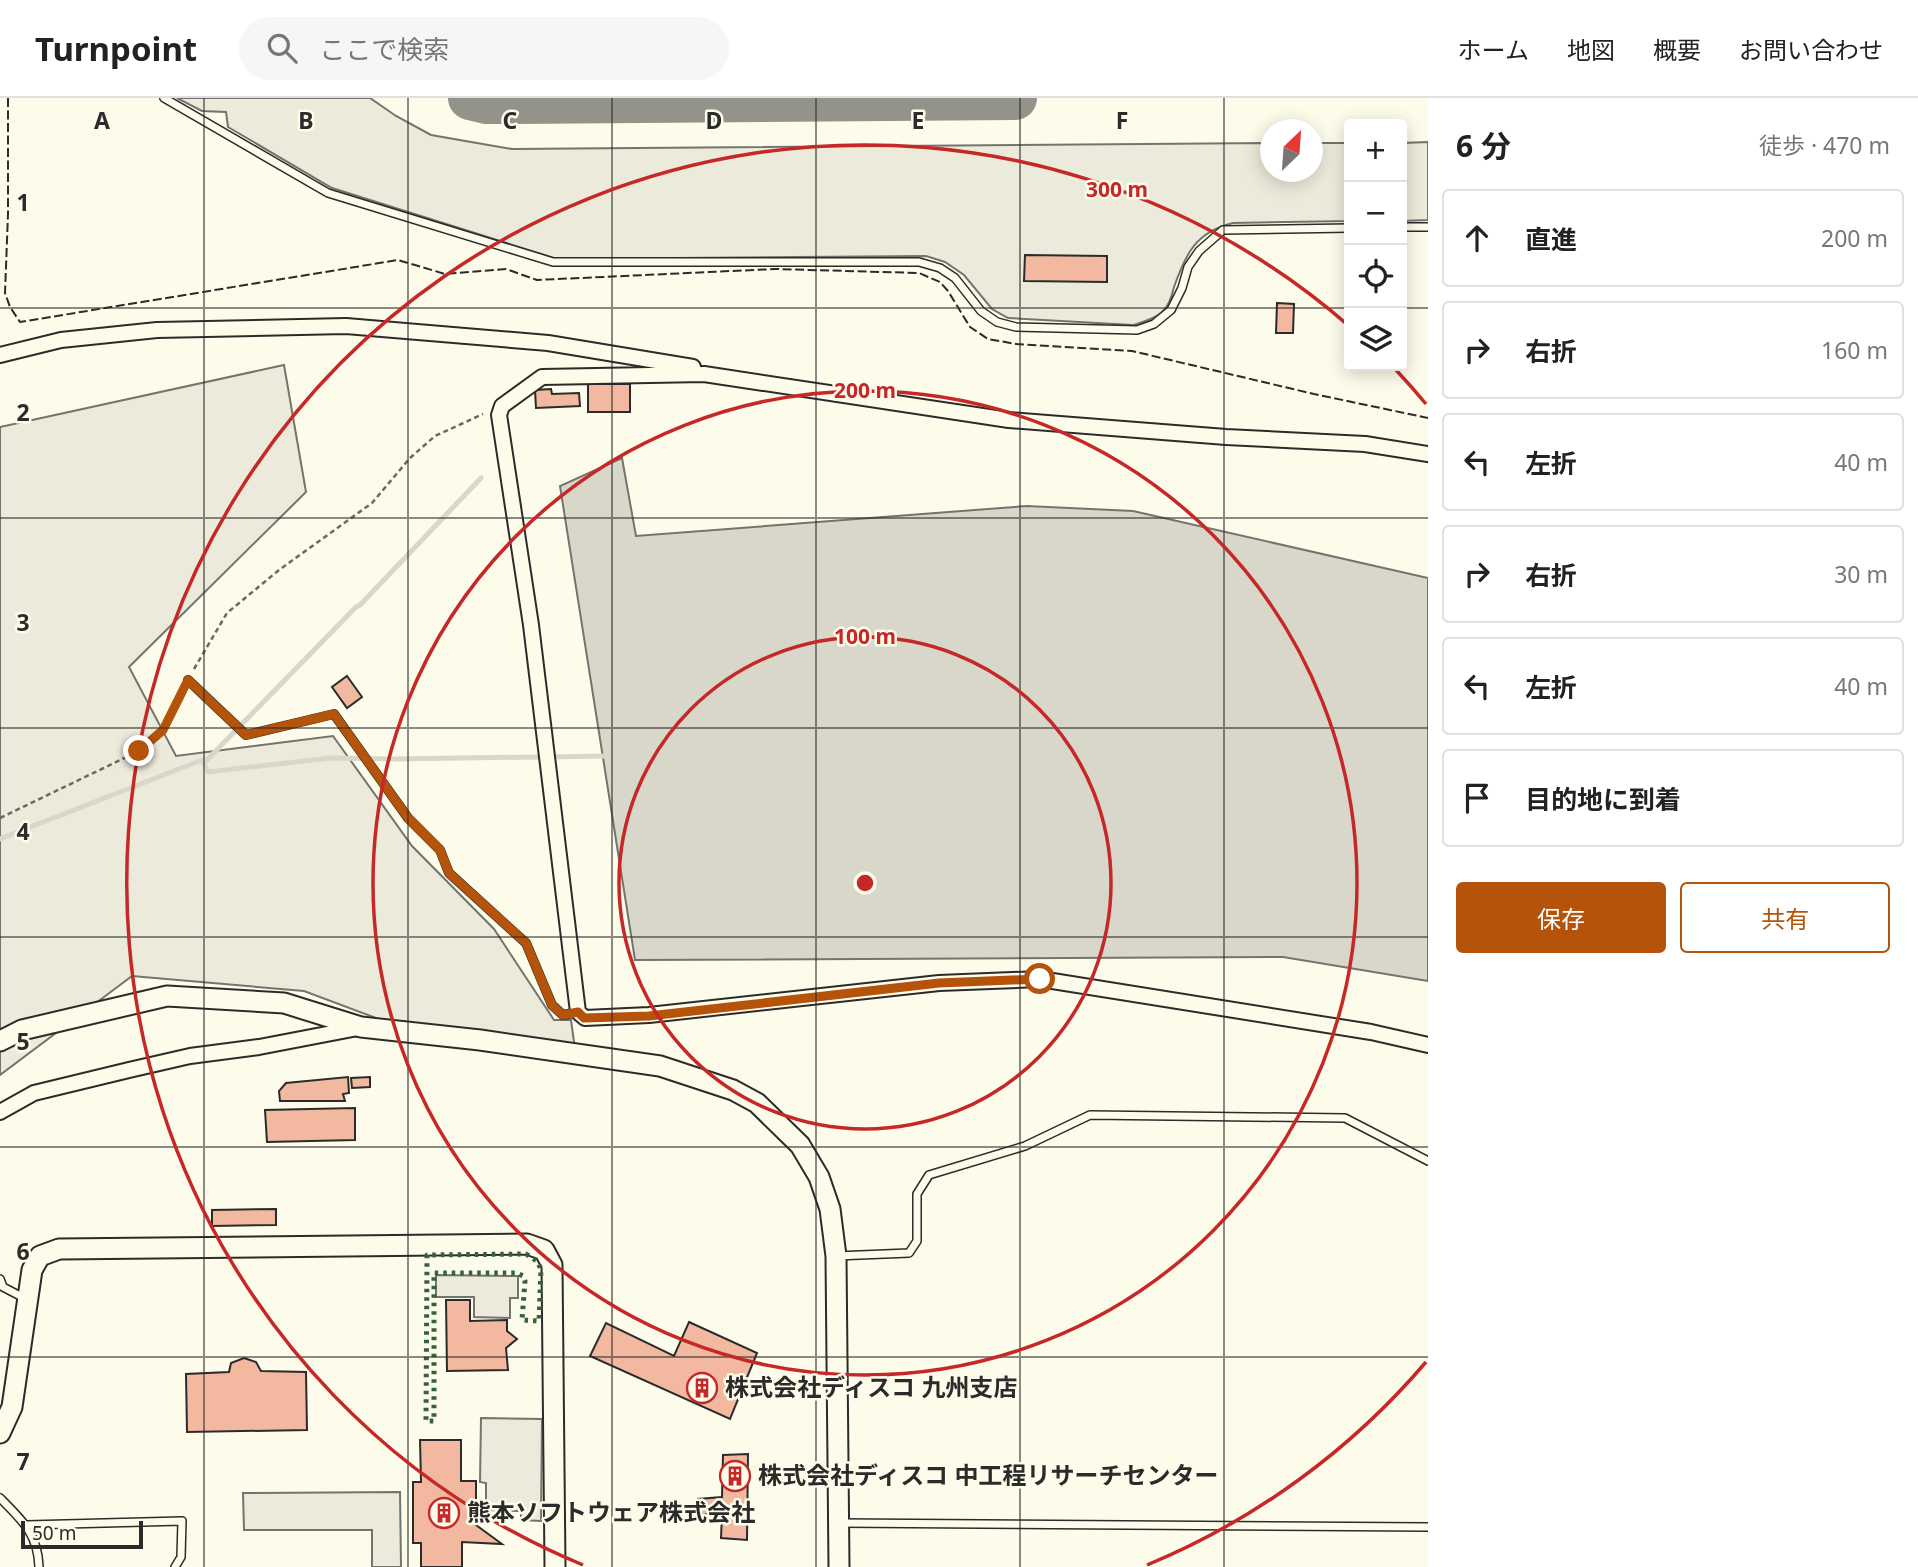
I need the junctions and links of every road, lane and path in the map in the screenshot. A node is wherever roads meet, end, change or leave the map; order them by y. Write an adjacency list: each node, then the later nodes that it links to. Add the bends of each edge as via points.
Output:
1 (164, 98): 4 (lane, via 328,193 553,262 919,262 955,278 981,311 1016,327 1137,330 1171,310 1188,267 1223,230)
2 (1407, 227): 3 (lane)
3 (1428, 227)
4 (1344, 228)
5 (0, 355): 7 (street, via 61,340 157,330 346,326 548,343)
6 (502, 406): 7 (street, via 541,377 704,374); 9 (path, via 435,436 372,503 227,613); 11 (street, via 500,427 531,625)
7 (1009, 420): 8 (street, via 1365,444)
8 (1428, 454)
9 (188, 680): 10 (path, via 163,730 139,751); 11 (lane, via 246,735 334,714 408,818 440,850 449,873 526,943 552,1005 563,1015)
10 (0, 818)
11 (578, 1012): 14 (street, via 584,1018 649,1016 939,983 1040,979)
12 (361, 1027): 13 (street, via 284,1003 167,996 22,1030); 15 (street, via 129,1070 34,1093); 17 (street, via 620,1059 660,1066 733,1090 757,1103 800,1145 819,1177 830,1209)
13 (0, 1041)
14 (1428, 1045)
15 (0, 1112)
16 (1428, 1161): 17 (lane, via 1345,1118 1090,1115 1025,1146 929,1175 917,1194 917,1241 909,1253)
17 (836, 1256): 22 (street)
18 (0, 1279): 19 (lane, via 3,1287)
19 (28, 1300): 20 (street, via 12,1408); 27 (street, via 32,1270 40,1256 59,1249 527,1244 544,1250 552,1265)
20 (0, 1433)
21 (0, 1498): 23 (lane)
22 (839, 1523): 24 (lane); 28 (street)
23 (27, 1525): 25 (lane); 26 (lane, via 182,1521 181,1557)
24 (1428, 1527)
25 (39, 1567)
26 (175, 1567)
27 (555, 1567)
28 (839, 1567)

